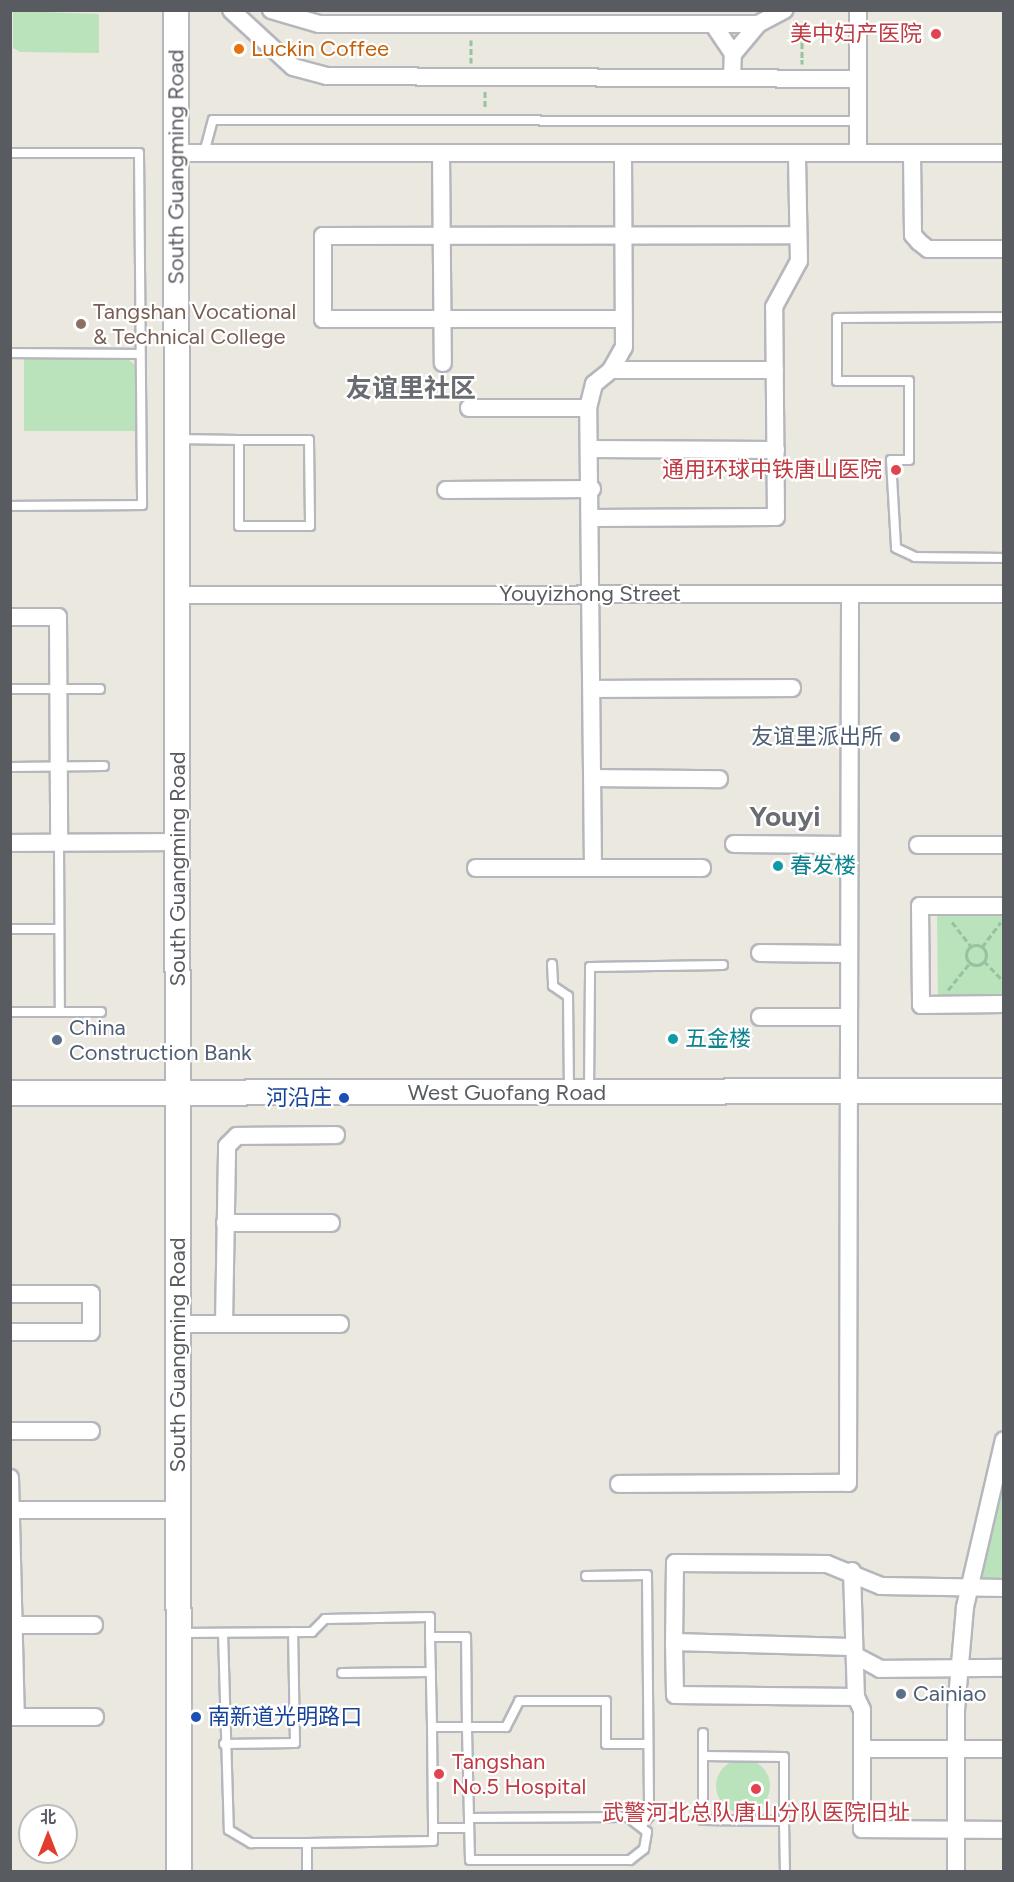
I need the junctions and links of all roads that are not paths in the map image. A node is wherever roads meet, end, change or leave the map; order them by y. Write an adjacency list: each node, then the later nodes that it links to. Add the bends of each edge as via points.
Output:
1 (176, 10): 13 (main road, South Guangming Road)
2 (271, 10): 6 (street, via 319,24)
3 (785, 10): 7 (street)
4 (858, 10): 10 (street)
5 (231, 11): 9 (street, via 293,67 327,76)
6 (713, 24): 7 (street); 8 (street)
7 (758, 24): 8 (street)
8 (733, 54): 9 (street)
9 (732, 78): 10 (street)
10 (858, 79): 11 (street)
11 (858, 121): 14 (lane, via 213,120); 17 (street)
12 (10, 153): 29 (lane, via 140,153)
13 (176, 153): 14 (street); 35 (main road, South Guangming Road)
14 (204, 153): 15 (street)
15 (441, 153): 16 (street); 22 (street)
16 (623, 153): 20 (street); 23 (street)
17 (858, 153): 18 (street); 20 (street)
18 (912, 153): 19 (street); 24 (street, via 913,235 918,242 928,249)
19 (1004, 153)
20 (797, 154): 21 (street)
21 (798, 235): 23 (street); 32 (street, via 796,273 774,307)
22 (442, 236): 23 (street); 26 (street); 26 (street, via 323,236 323,319)
23 (623, 236): 27 (street)
24 (1004, 249)
25 (1004, 317): 43 (lane, via 837,318 837,381 909,381 909,460 891,460 896,548 915,557)
26 (443, 319): 27 (street); 30 (street)
27 (623, 319): 31 (street, via 624,347)
28 (10, 354): 29 (lane)
29 (140, 354): 41 (lane, via 142,505)
30 (443, 363)
31 (611, 370): 32 (street); 34 (street, via 594,384)
32 (775, 370): 38 (street)
33 (468, 408): 34 (street)
34 (588, 408): 37 (street)
35 (177, 439): 36 (lane); 47 (main road, South Guangming Road)
36 (239, 440): 36 (lane, via 309,440 310,526 239,526)
37 (591, 449): 38 (street); 39 (street)
38 (776, 450): 42 (street, via 776,517)
39 (592, 489): 40 (street); 42 (street)
40 (446, 490)
41 (10, 506)
42 (592, 518): 44 (street)
43 (1004, 558)
44 (592, 594): 45 (street, Youyizhong Street); 47 (street, Youyizhong Street); 52 (street)
45 (850, 594): 46 (street, Youyizhong Street); 63 (street)
46 (1004, 594)
47 (177, 595): 59 (main road, South Guangming Road)
48 (10, 617): 50 (street, via 58,617)
49 (792, 688): 52 (street)
50 (58, 689): 51 (lane); 53 (lane); 56 (street)
51 (100, 689)
52 (592, 689): 57 (street)
53 (10, 690)
54 (104, 766): 56 (lane)
55 (10, 767): 56 (lane)
56 (59, 767): 61 (street)
57 (593, 778): 58 (street); 67 (street)
58 (719, 779)
59 (177, 842): 61 (street); 85 (main road, South Guangming Road)
60 (10, 843): 61 (street)
61 (59, 843): 71 (lane)
62 (734, 844): 63 (street)
63 (848, 845): 73 (street)
64 (918, 845): 65 (street)
65 (1004, 845)
66 (476, 868): 67 (street)
67 (593, 868): 68 (street)
68 (702, 868)
69 (1004, 906): 76 (street, via 920,906 921,1005)
70 (10, 929): 71 (lane)
71 (59, 929): 78 (lane)
72 (760, 953): 73 (street)
73 (848, 954): 81 (street)
74 (552, 964): 86 (lane, via 553,986 568,996)
75 (723, 965): 86 (lane, via 590,967)
76 (1004, 1005)
77 (10, 1012): 78 (lane)
78 (60, 1012): 79 (lane)
79 (101, 1012)
80 (760, 1017): 81 (street)
81 (848, 1017): 82 (street)
82 (847, 1091): 83 (main road, West Guofang Road); 86 (main road, West Guofang Road); 99 (street, via 848,1483)
83 (1004, 1091)
84 (10, 1093): 85 (main road, West Guofang Road)
85 (179, 1093): 86 (main road, West Guofang Road); 91 (main road, South Guangming Road)
86 (579, 1093)
87 (336, 1135): 88 (street, via 237,1136 227,1146)
88 (225, 1223): 89 (street); 92 (street)
89 (331, 1223)
90 (10, 1294): 94 (street, via 91,1294 91,1332)
91 (178, 1324): 92 (street); 101 (main road, South Guangming Road)
92 (224, 1324): 93 (street)
93 (340, 1324)
94 (10, 1332)
95 (10, 1431): 96 (street)
96 (91, 1431)
97 (1003, 1444): 104 (street)
98 (10, 1478): 100 (street)
99 (618, 1484)
100 (13, 1510): 101 (street); 106 (street)
101 (178, 1510): 109 (main road, South Guangming Road)
102 (852, 1572): 104 (street, via 881,1586); 112 (street, via 827,1564 675,1563); 113 (street)
103 (586, 1576): 125 (lane, via 647,1575)
104 (967, 1588): 105 (street); 114 (street)
105 (1004, 1588)
106 (13, 1625): 107 (street); 119 (street)
107 (94, 1625)
108 (293, 1632): 110 (lane); 111 (lane, via 312,1632 325,1619 430,1617); 124 (lane, via 295,1743)
109 (178, 1633): 110 (lane); 139 (main road, South Guangming Road)
110 (223, 1633): 124 (lane)
111 (430, 1637): 116 (lane); 122 (lane, via 466,1637)
112 (674, 1642): 113 (street); 118 (street, via 675,1695)
113 (854, 1652): 114 (street, via 880,1669); 118 (street)
114 (958, 1668): 115 (street); 127 (street)
115 (1004, 1668)
116 (431, 1671): 117 (lane); 121 (lane)
117 (342, 1673)
118 (856, 1697): 126 (street, via 862,1710)
119 (13, 1717): 120 (street)
120 (95, 1717)
121 (432, 1727): 122 (lane); 133 (lane)
122 (467, 1727): 125 (lane, via 506,1727 519,1701 606,1701 606,1744); 130 (lane)
123 (703, 1733): 129 (lane)
124 (225, 1744): 137 (lane, via 229,1830 251,1843)
125 (648, 1744): 132 (lane, via 649,1816)
126 (862, 1749): 127 (street); 135 (street, via 862,1829)
127 (956, 1749): 128 (street); 135 (street)
128 (1004, 1749)
129 (703, 1756): 131 (lane, via 784,1757); 131 (lane, via 703,1820)
130 (469, 1818): 132 (lane, via 628,1818); 134 (lane)
131 (784, 1821): 142 (lane)
132 (643, 1824): 138 (lane, via 647,1843 630,1860)
133 (433, 1828): 134 (lane); 137 (lane, via 433,1841)
134 (469, 1828): 138 (lane, via 470,1860)
135 (956, 1830): 136 (street); 143 (street)
136 (1004, 1830)
137 (307, 1843): 140 (lane)
138 (551, 1861): 141 (lane)
139 (179, 1872)
140 (307, 1872)
141 (552, 1872)
142 (785, 1872)
143 (956, 1872)

